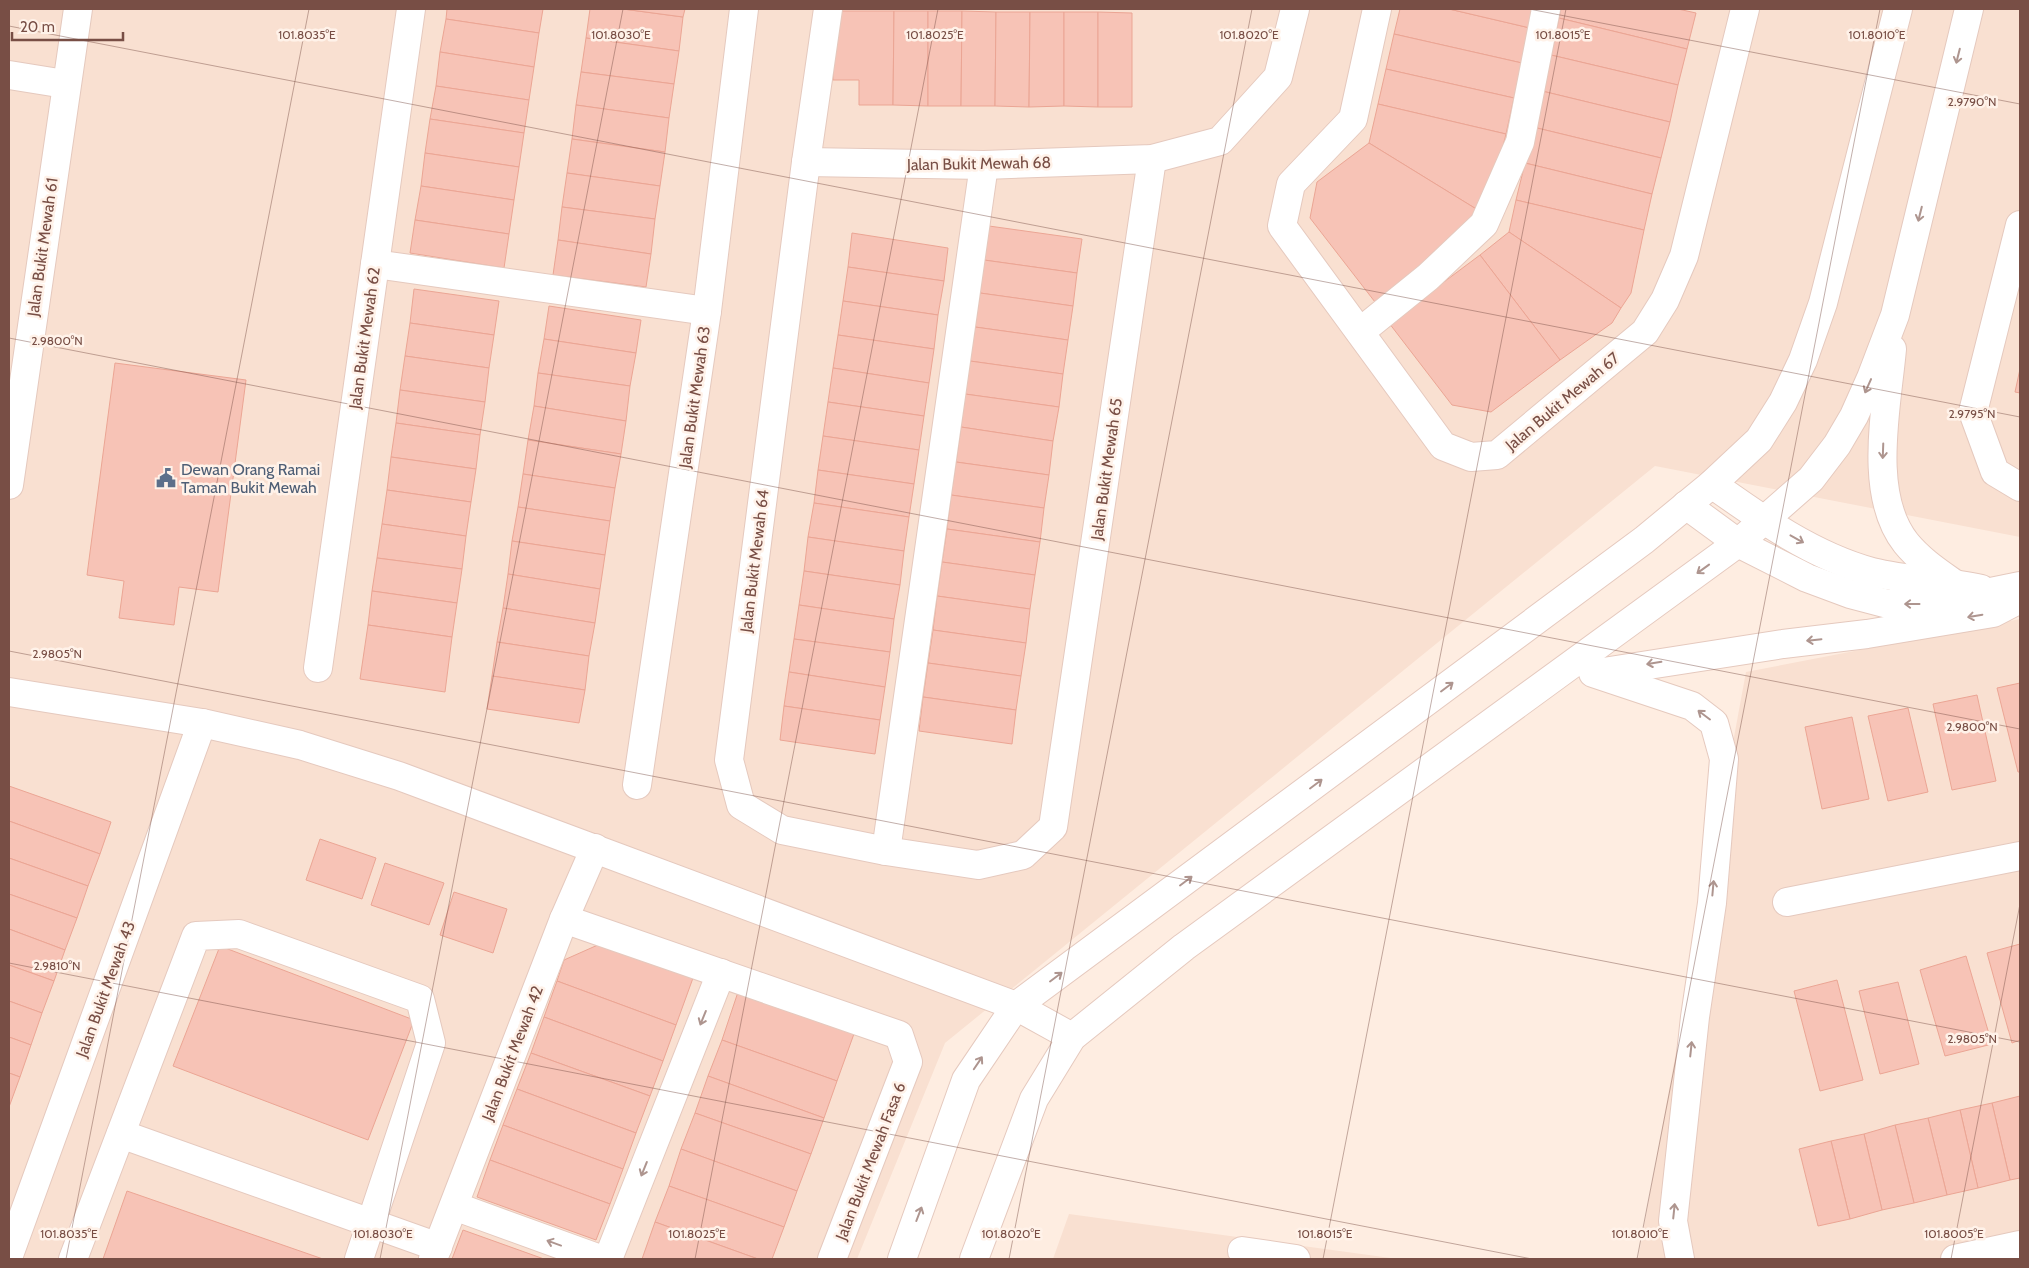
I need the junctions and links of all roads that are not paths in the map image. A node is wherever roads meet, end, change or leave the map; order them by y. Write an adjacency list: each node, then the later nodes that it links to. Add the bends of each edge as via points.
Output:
1 (78, 9): 12 (street, Jalan Bukit Mewah 61)
2 (411, 9): 17 (street, Jalan Bukit Mewah 62)
3 (744, 9): 18 (street, Jalan Bukit Mewah 63)
4 (828, 9): 14 (street, Jalan Bukit Mewah 64)
5 (1296, 9): 13 (street, via 1278,77 1220,141)
6 (1377, 9): 20 (street, Jalan Bukit Mewah 67, via 1353,119 1290,184 1282,226)
7 (1546, 9): 20 (street, via 1520,142 1484,224 1428,277)
8 (1745, 9): 20 (street, Jalan Bukit Mewah 67, via 1684,256 1665,300 1645,332 1497,455 1471,457 1443,446)
9 (1898, 9): 21 (street, via 1823,303 1803,360 1784,402 1759,440)
10 (1969, 9): 19 (street, one-way to 19)
11 (9, 75): 12 (street)
12 (66, 84): 22 (street, Jalan Bukit Mewah 61)
13 (1152, 158): 15 (street, Jalan Bukit Mewah 68); 36 (street, Jalan Bukit Mewah 65, via 1053,827 1022,855 978,865)
14 (806, 162): 15 (street, Jalan Bukit Mewah 68); 36 (street, Jalan Bukit Mewah 64, via 729,760 741,806 782,830)
15 (984, 165): 36 (street)
16 (2020, 224): 23 (street, via 1973,412 1995,472)
17 (375, 264): 18 (street); 29 (street, Jalan Bukit Mewah 62)
18 (707, 311): 34 (street, Jalan Bukit Mewah 63)
19 (1895, 316): 25 (street, one-way to 25, via 1854,416 1837,445 1811,479); 27 (street, one-way to 27, via 1882,482 1893,519 1905,542 1926,563)
20 (1360, 332)
21 (1712, 484): 24 (street); 25 (street)
22 (9, 485)
23 (2020, 487)
24 (1686, 505): 26 (street); 41 (street, one-way to 24, via 1644,540)
25 (1764, 520): 26 (street); 27 (street, one-way to 27, via 1818,550 1871,571 1902,578)
26 (1738, 543): 28 (street, one-way to 26, via 1932,604 1888,604 1807,578); 32 (street, one-way to 32)
27 (1953, 582): 28 (street)
28 (2012, 592): 30 (street, one-way to 30, via 1993,613)
29 (318, 668)
30 (1592, 674): 32 (street); 58 (street, one-way to 30, via 1673,1221 1695,1017 1712,903 1724,759 1714,723 1692,706)
31 (9, 692): 33 (street)
32 (1525, 698): 42 (street, via 1184,947)
33 (202, 723): 35 (street, via 300,745 399,776); 47 (street, Jalan Bukit Mewah 43)
34 (636, 785)
35 (595, 848): 39 (street, Jalan Bukit Mewah 42); 41 (street)
36 (886, 851)
37 (2020, 856): 38 (street)
38 (1787, 902)
39 (564, 919): 40 (street); 44 (street, Jalan Bukit Mewah 42)
40 (721, 973): 53 (street, one-way to 53); 54 (street, Jalan Bukit Mewah Fasa 6, via 899,1035 908,1062)
41 (1016, 1006): 42 (street); 55 (street, one-way to 41, via 966,1080)
42 (1072, 1037): 56 (street, via 1034,1098)
43 (121, 1134): 45 (street); 45 (street, via 196,936 239,934 248,937 420,999 431,1043); 50 (street)
44 (454, 1206): 49 (street, Jalan Bukit Mewah 42); 52 (street, one-way to 44)
45 (371, 1224): 49 (street); 51 (street)
46 (2020, 1245): 59 (street)
47 (10, 1246)
48 (1242, 1251): 57 (street)
49 (436, 1253)
50 (73, 1259)
51 (359, 1259)
52 (600, 1259)
53 (608, 1259)
54 (832, 1259)
55 (902, 1259)
56 (974, 1259)
57 (1296, 1259)
58 (1680, 1259)
59 (1955, 1259)

